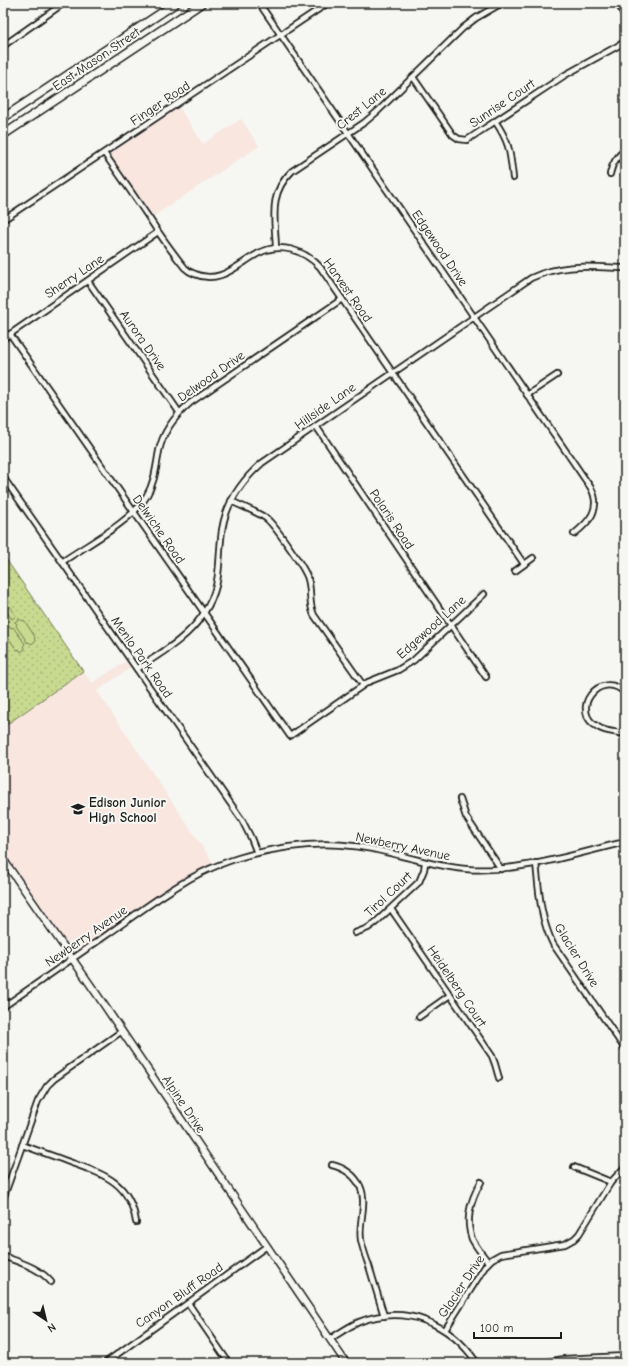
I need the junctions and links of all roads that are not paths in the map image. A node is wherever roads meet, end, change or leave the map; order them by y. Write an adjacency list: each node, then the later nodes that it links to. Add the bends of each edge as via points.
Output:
1 (64, 3): 11 (street)
2 (176, 3): 13 (main road, East Mason Street)
3 (202, 3): 16 (main road, East Mason Street)
4 (259, 3): 9 (street, Edgewood Drive)
5 (328, 3): 9 (street, Finger Road)
6 (502, 3): 12 (street, Crest Lane, via 463,28)
7 (618, 3): 8 (street)
8 (625, 17)
9 (282, 35): 15 (street, Edgewood Drive); 18 (street, Finger Road)
10 (625, 42): 14 (street, Sunrise Court, via 565,74)
11 (3, 46)
12 (413, 76): 14 (street, Sunrise Court, via 456,138 470,138); 15 (street, Crest Lane, via 378,111)
13 (3, 118)
14 (495, 121): 20 (street, via 509,146)
15 (349, 133): 23 (street, Crest Lane, via 292,171 281,183 275,197 274,208); 27 (street, Edgewood Drive)
16 (3, 135)
17 (625, 150): 19 (street, via 617,157)
18 (104, 153): 21 (street, Finger Road); 22 (street, Harvest Road)
19 (610, 174)
20 (513, 178)
21 (3, 220)
22 (158, 232): 23 (street, Harvest Road, via 186,269 196,275 208,277 225,274 260,253); 25 (street, Sherry Lane)
23 (276, 248): 26 (street, Harvest Road, via 294,250 308,256 320,267)
24 (625, 268): 27 (street, Hillside Lane, via 572,267 550,270 531,278)
25 (88, 281): 28 (street, Sherry Lane); 33 (street, Aurora Drive)
26 (342, 299): 30 (street, Harvest Road); 33 (street, Delwood Drive)
27 (474, 317): 30 (street, Hillside Lane); 32 (street, Edgewood Drive)
28 (10, 334): 29 (street, Sherry Lane); 37 (street, Delwiche Road)
29 (3, 339)
30 (392, 373): 34 (street, Hillside Lane); 41 (street, Harvest Road)
31 (557, 375): 32 (street)
32 (527, 395): 38 (street, Edgewood Drive, via 591,488 595,508 591,519)
33 (179, 412): 37 (street, Delwood Drive, via 162,441 157,470 150,490)
34 (316, 426): 36 (street, Hillside Lane, via 262,463 241,485); 45 (street, Polaris Road)
35 (3, 477): 40 (street, Menlo Park Road)
36 (231, 501): 44 (street, Hillside Lane, via 222,526 220,571 214,593); 48 (street, via 263,516 273,525 307,575 314,615)
37 (134, 512): 40 (street, Delwood Drive); 44 (street, Delwiche Road)
38 (574, 534)
39 (533, 558): 41 (street)
40 (62, 562): 46 (street, Menlo Park Road)
41 (524, 564): 42 (street)
42 (515, 571)
43 (484, 594): 45 (street, Edgewood Lane)
44 (204, 613): 46 (street, Hillside Lane, via 183,638); 51 (street, Delwiche Road)
45 (451, 625): 47 (street, Polaris Road); 48 (street, Edgewood Lane, via 406,666)
46 (137, 669): 54 (street, Menlo Park Road, via 242,820)
47 (486, 677)
48 (363, 685): 51 (street, Edgewood Lane)
49 (625, 693): 50 (street, via 615,686 602,686 590,695 586,707 588,718 596,727)
50 (625, 734)
51 (290, 736)
52 (460, 799): 58 (street, via 466,817)
53 (625, 842): 57 (street, Newberry Avenue)
54 (257, 853): 56 (street, Newberry Avenue, via 297,846 342,845 386,852); 61 (street, Newberry Avenue, via 220,865 182,883)
55 (3, 859): 61 (street, Alpine Drive)
56 (425, 863): 58 (street, Newberry Avenue, via 466,869); 59 (street, Tirol Court, via 419,882)
57 (536, 863): 58 (street, Newberry Avenue); 66 (street, Glacier Drive, via 542,912 548,934)
58 (501, 869)
59 (391, 909): 60 (street, Tirol Court, via 368,928); 62 (street, Heidelberg Court)
60 (355, 932)
61 (72, 959): 63 (street, Newberry Avenue); 65 (street, Alpine Drive)
62 (450, 995): 64 (street); 68 (street, Heidelberg Court, via 492,1056)
63 (3, 1007)
64 (419, 1017)
65 (122, 1031): 69 (street, via 47,1086 38,1101); 77 (street, Alpine Drive)
66 (623, 1043): 67 (street, Glacier Drive)
67 (625, 1049)
68 (499, 1078)
69 (22, 1145): 75 (street); 76 (street, via 113,1180 129,1198)
70 (332, 1165): 82 (street, via 350,1173 362,1191 361,1241)
71 (574, 1167): 74 (street)
72 (625, 1167): 74 (street, Glacier Drive)
73 (481, 1182): 79 (street, via 472,1200 469,1221 473,1240)
74 (611, 1182): 79 (street, Glacier Drive, via 574,1239 564,1244 501,1254)
75 (3, 1199)
76 (136, 1222)
77 (267, 1246): 81 (street, Canyon Bluff Road); 84 (street, Alpine Drive)
78 (3, 1256): 80 (street, via 31,1266)
79 (488, 1262): 83 (street, Glacier Drive)
80 (51, 1282)
81 (188, 1303): 86 (street, Canyon Bluff Road); 87 (street)
82 (384, 1316): 83 (street, via 408,1316); 84 (street, via 359,1322)
83 (445, 1330): 89 (street, via 462,1343)
84 (330, 1339): 88 (street, Alpine Drive)
85 (625, 1356): 90 (street, via 564,1359)
86 (105, 1363)
87 (229, 1363)
88 (346, 1363)
89 (477, 1363)
90 (541, 1363)

